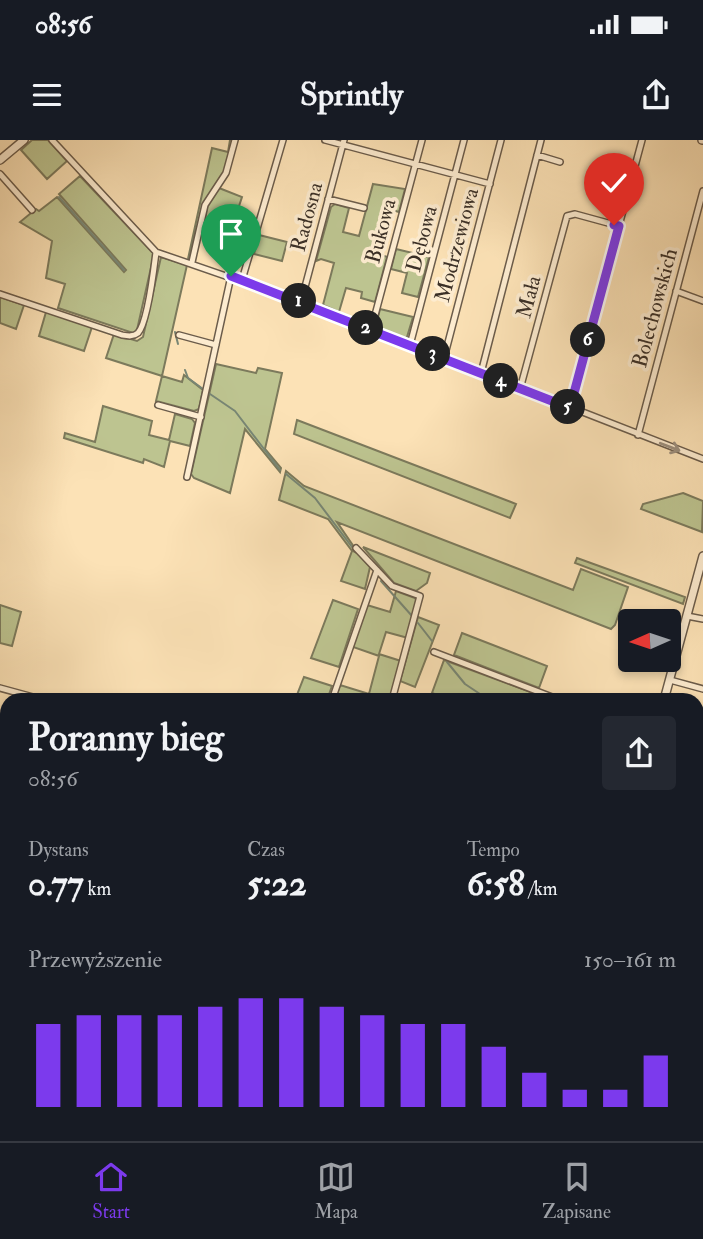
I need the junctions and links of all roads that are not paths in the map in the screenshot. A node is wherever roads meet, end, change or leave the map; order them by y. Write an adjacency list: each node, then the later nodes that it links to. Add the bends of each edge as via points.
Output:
1 (24, 140): 13 (street)
2 (52, 140): 24 (street)
3 (235, 140): 25 (street, via 226,173 205,205)
4 (283, 140): 27 (street)
5 (325, 140): 11 (street)
6 (422, 140): 15 (street, Bukowa)
7 (464, 140): 17 (street, Dębowa)
8 (501, 140): 18 (street, Modrzewiowa)
9 (541, 140): 12 (street)
10 (642, 140): 23 (street)
11 (343, 142): 15 (street); 20 (street, Radosna)
12 (537, 155): 14 (street); 37 (street)
13 (0, 160)
14 (560, 162)
15 (415, 164): 17 (street); 32 (street, Bukowa)
16 (0, 174): 22 (street)
17 (455, 175): 18 (street); 35 (street, Dębowa)
18 (490, 184): 36 (street, Modrzewiowa)
19 (703, 191): 28 (street, Bolechowskich)
20 (328, 199): 21 (street); 31 (street, Radosna)
21 (364, 208)
22 (32, 210)
23 (619, 226): 38 (street, Mała, via 569,214); 40 (street)
24 (156, 252): 25 (street); 29 (street, via 145,311 134,335 122,335)
25 (192, 262): 26 (street)
26 (231, 276): 27 (street); 34 (street)
27 (242, 280): 31 (street)
28 (676, 291): 30 (street); 42 (street, Bolechowskich)
29 (0, 294)
30 (703, 301)
31 (301, 302): 32 (street)
32 (372, 330): 35 (street)
33 (179, 335): 34 (street)
34 (216, 345): 41 (street)
35 (410, 345): 36 (street)
36 (444, 358): 37 (street)
37 (481, 373): 38 (street)
38 (520, 389): 40 (street)
39 (158, 405): 41 (street)
40 (570, 408): 42 (street)
41 (201, 417): 44 (street)
42 (638, 435): 43 (street, one-way to 43)
43 (703, 459)
44 (187, 477)
45 (356, 548): 47 (street)
46 (703, 556): 48 (street)
47 (377, 570): 53 (street); 54 (street, via 392,586 421,596)
48 (687, 616): 49 (street); 51 (street)
49 (703, 620)
50 (434, 652): 55 (street)
51 (670, 680): 52 (street); 56 (street)
52 (703, 689)
53 (334, 693)
54 (394, 693)
55 (542, 693)
56 (666, 693)

